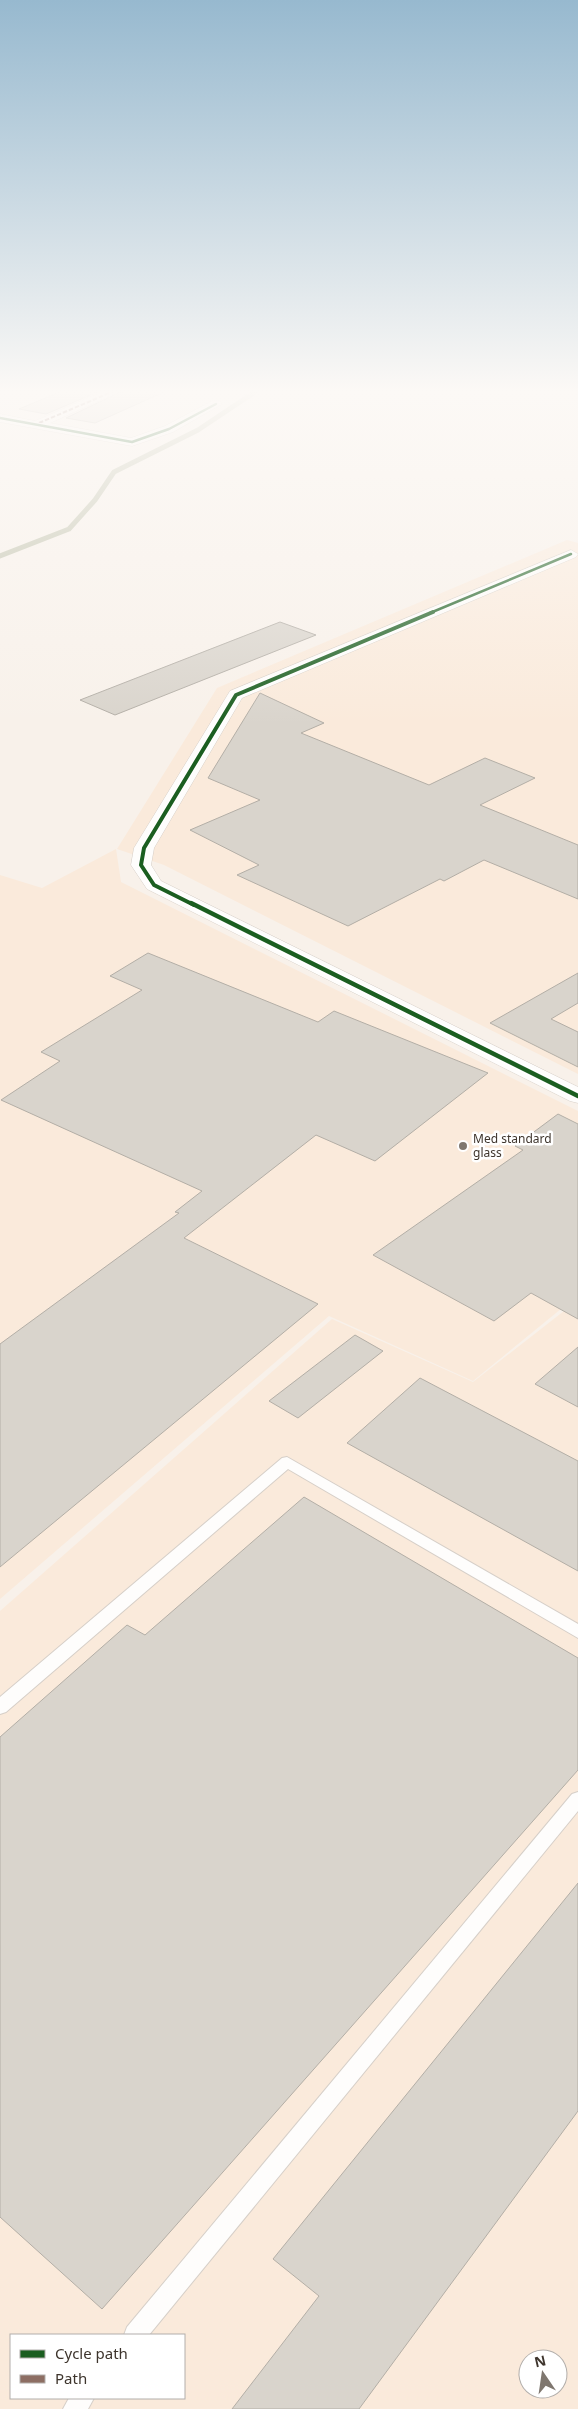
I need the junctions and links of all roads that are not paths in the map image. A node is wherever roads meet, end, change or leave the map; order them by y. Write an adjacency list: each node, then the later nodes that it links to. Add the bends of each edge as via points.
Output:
1 (574, 556): 2 (street, via 236,695 144,848 142,865 154,885)
2 (578, 1096)
3 (578, 1632): 4 (lane, via 287,1462)
4 (0, 1707)
5 (578, 1799): 6 (lane)
6 (136, 2334)
7 (82, 2399): 8 (lane)
8 (74, 2409)

